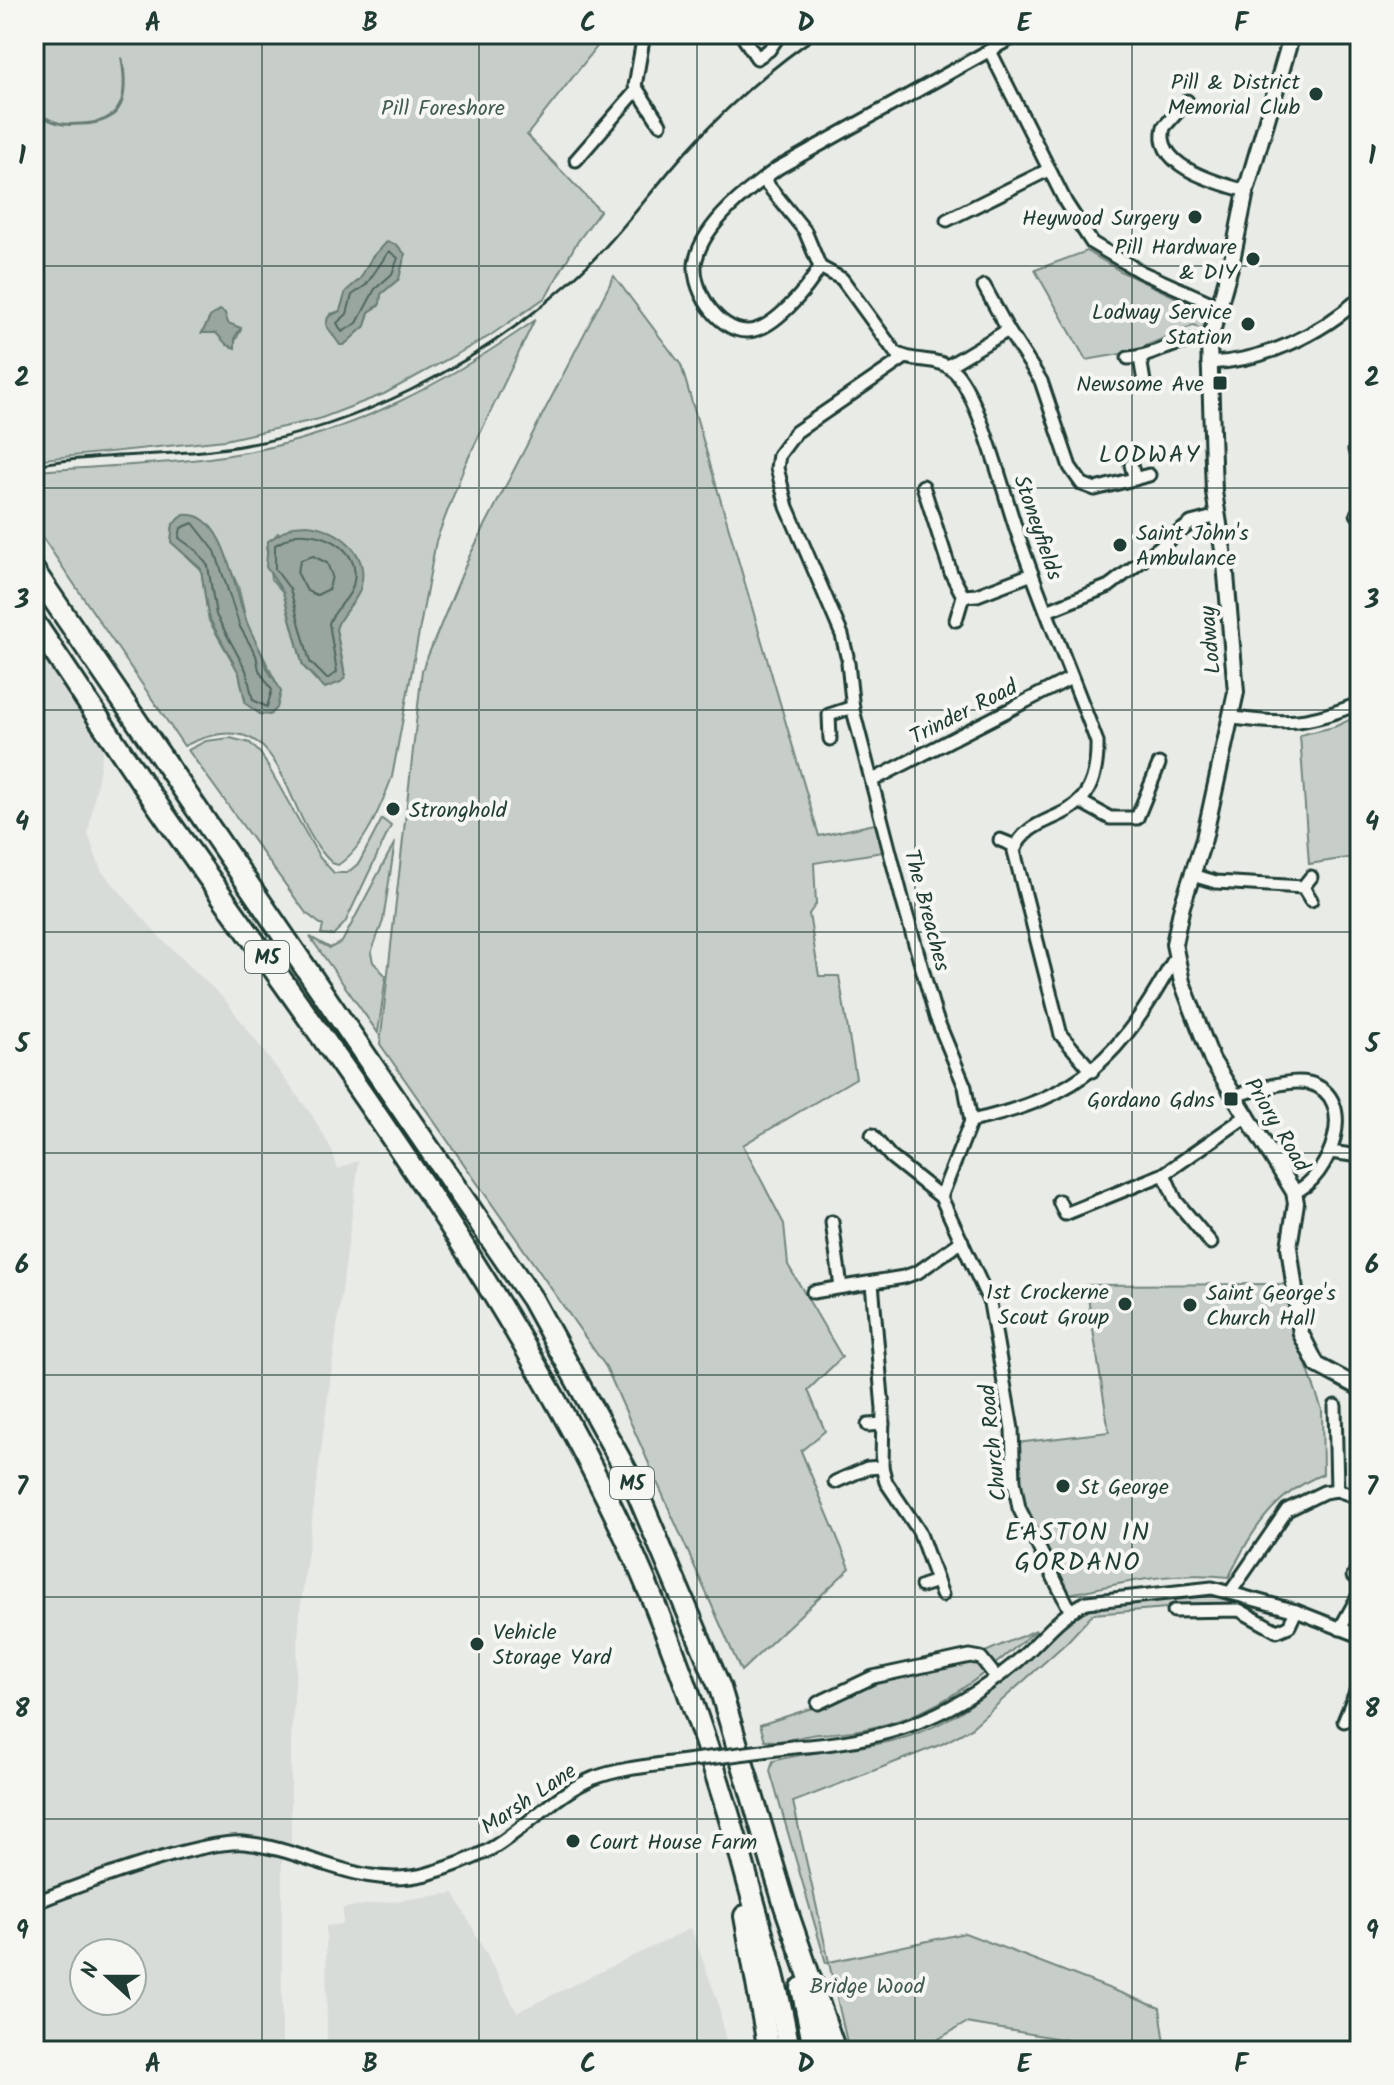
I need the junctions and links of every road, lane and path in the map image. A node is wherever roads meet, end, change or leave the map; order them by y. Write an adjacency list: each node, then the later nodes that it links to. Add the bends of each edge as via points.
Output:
1 (644, 34): 7 (street, via 634,73)
2 (741, 34): 3 (street, via 757,58)
3 (780, 34)
4 (1019, 34): 6 (street)
5 (1292, 34): 15 (street, Lodway)
6 (990, 51): 13 (street); 14 (street)
7 (636, 91): 9 (street); 10 (street)
8 (1187, 101): 15 (street, via 1164,127 1168,149 1196,175)
9 (660, 124)
10 (593, 140): 11 (street); 12 (street)
11 (605, 150)
12 (576, 160)
13 (1048, 170): 16 (street); 20 (street, via 1081,231 1096,247)
14 (763, 179): 17 (street, via 805,231); 17 (street, via 702,244 694,274 703,297 730,325 748,331 760,328 796,301)
15 (1246, 191): 20 (street, Lodway)
16 (947, 220)
17 (820, 267): 23 (street, via 842,279)
18 (984, 286): 21 (street)
19 (1360, 298): 24 (street, via 1274,350)
20 (1218, 306): 22 (street, Lodway)
21 (1008, 330): 25 (street); 29 (street, via 1041,381 1070,467 1082,484 1095,489)
22 (1209, 343): 24 (street, Lodway); 26 (street, via 1174,342 1134,358)
23 (904, 358): 25 (street, via 932,359); 40 (street, The Breaches, via 796,432 779,455 777,468 787,507 842,635)
24 (1208, 363): 31 (street, Lodway)
25 (948, 366): 33 (street, Stoneyfields, via 960,378 996,463)
26 (1144, 382)
27 (1131, 465): 29 (street)
28 (1149, 475): 29 (street)
29 (1135, 479)
30 (923, 486): 34 (street)
31 (1218, 516): 35 (street, via 1191,523 1109,586); 41 (street, Lodway, via 1236,692)
32 (34, 571): 96 (highway, M5, via 532,1299 635,1487 720,1688)
33 (1032, 574): 34 (street); 35 (street, Stoneyfields)
34 (963, 596): 36 (street)
35 (1047, 611): 38 (street, Stoneyfields)
36 (956, 620)
37 (34, 622): 94 (highway, M5, via 362,1090 501,1308 607,1497 642,1574)
38 (1071, 678): 44 (street, Trinder Road); 45 (street, Stoneyfields, via 1097,742 1095,771)
39 (1360, 703): 41 (street, via 1292,724)
40 (853, 707): 42 (street, via 829,715); 44 (street, The Breaches)
41 (1233, 718): 48 (street, Lodway)
42 (830, 739)
43 (1159, 764): 45 (street, via 1137,818 1110,818)
44 (873, 780): 56 (street, The Breaches, via 913,937 936,1017 965,1087)
45 (1081, 802): 47 (street)
46 (1000, 840): 47 (street)
47 (1015, 846): 53 (street, via 1014,861 1061,1035)
48 (1192, 875): 50 (street, via 1216,882); 52 (street, Lodway, via 1177,928)
49 (1311, 877): 50 (street)
50 (1303, 887): 51 (street)
51 (1311, 900)
52 (1175, 958): 53 (street, via 1118,1046); 54 (street, Priory Road, via 1202,1039)
53 (1092, 1071): 56 (street, via 1072,1087)
54 (1235, 1095): 55 (street, Priory Road); 58 (street, via 1293,1083 1320,1089 1334,1109)
55 (1248, 1115): 60 (street); 61 (street, Priory Road)
56 (971, 1121): 62 (street)
57 (872, 1135): 62 (street)
58 (1330, 1152): 59 (street); 61 (street, via 1313,1182)
59 (1360, 1156)
60 (1164, 1174): 63 (street, via 1064,1220); 65 (street)
61 (1294, 1192): 70 (street, Priory Road, via 1289,1247 1301,1334 1317,1365)
62 (941, 1197): 66 (street, Church Road)
63 (1059, 1201)
64 (832, 1222): 68 (street)
65 (1204, 1240)
66 (962, 1241): 67 (street, via 918,1272); 85 (street, Church Road, via 990,1303 1010,1414 1019,1508)
67 (872, 1283): 68 (street); 72 (street)
68 (841, 1287): 69 (street)
69 (813, 1292)
70 (1360, 1388)
71 (1335, 1406): 78 (street)
72 (883, 1424): 73 (street); 74 (street)
73 (868, 1425)
74 (882, 1467): 75 (street); 80 (street, via 886,1482 919,1531)
75 (851, 1475): 76 (street); 77 (street)
76 (835, 1482)
77 (857, 1488)
78 (1337, 1490): 79 (street); 82 (street, via 1310,1496 1287,1510)
79 (1360, 1498)
80 (937, 1581): 81 (street); 84 (street)
81 (922, 1586)
82 (1232, 1590): 85 (street, via 1133,1594); 86 (street)
83 (1360, 1593): 88 (street)
84 (942, 1595)
85 (1070, 1610): 90 (street, Marsh Lane)
86 (1296, 1611): 87 (street, via 1289,1626 1277,1631 1239,1610); 88 (street)
87 (1179, 1614)
88 (1340, 1629): 89 (street)
89 (1360, 1636)
90 (996, 1677): 92 (street, via 981,1658 970,1656 873,1677); 95 (street, Marsh Lane, bridge, via 947,1710 901,1731 834,1745 625,1769 594,1778 565,1793 491,1849 425,1874 360,1877 241,1843 188,1852)
91 (1360, 1682): 93 (street)
92 (818, 1703)
93 (1344, 1721)
94 (720, 1786): 97 (highway, M5); 98 (highway, M5)
95 (34, 1903)
96 (785, 1906): 99 (highway, M5); 100 (highway, M5)
97 (769, 2051)
98 (789, 2051)
99 (815, 2051)
100 (835, 2051)

